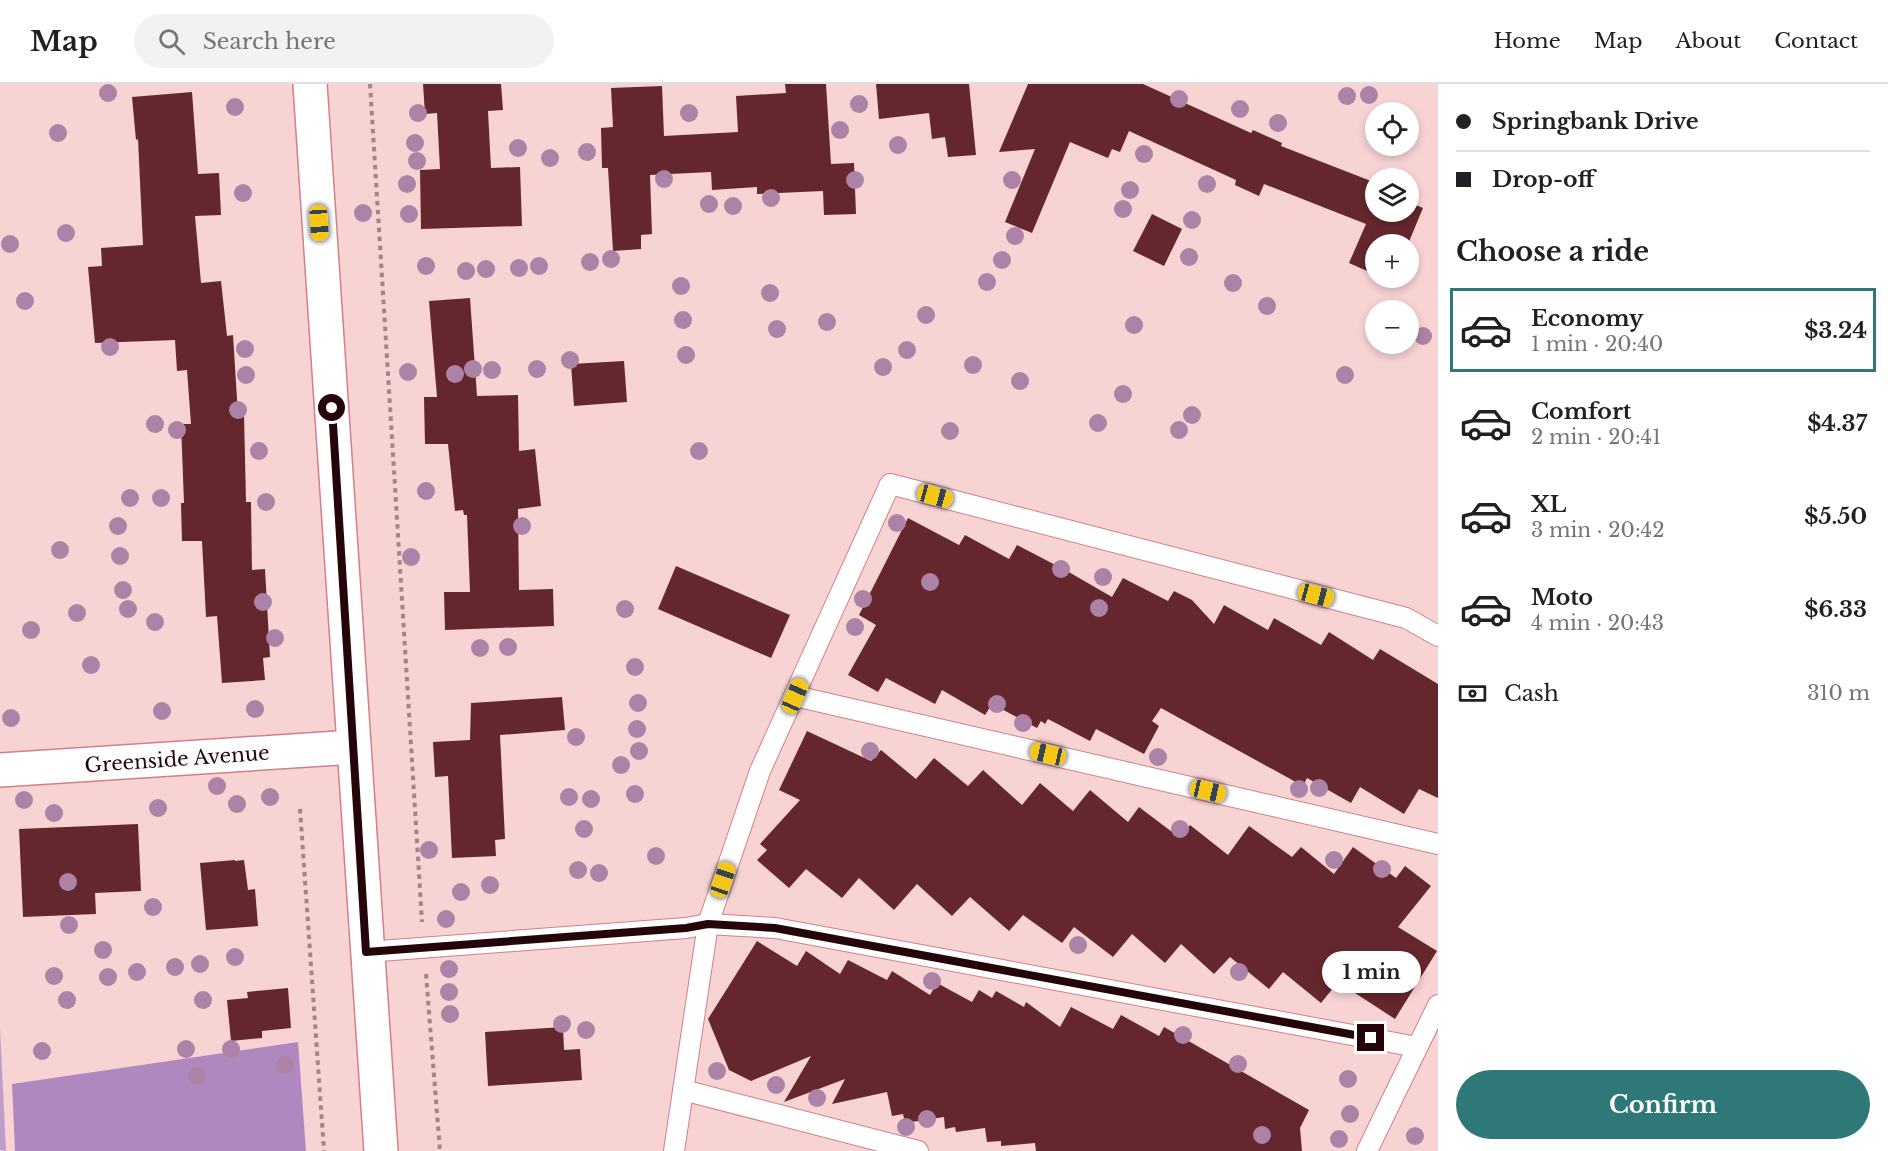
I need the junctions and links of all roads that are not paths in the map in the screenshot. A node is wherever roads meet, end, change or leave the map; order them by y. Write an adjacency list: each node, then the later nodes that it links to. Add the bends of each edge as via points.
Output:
1 (310, 84): 4 (main road)
2 (1438, 636): 3 (lane, via 1406,618 890,484)
3 (795, 696): 6 (lane); 7 (lane, via 760,771)
4 (354, 747): 5 (main road, Greenside Avenue); 8 (main road)
5 (0, 770)
6 (1438, 844)
7 (708, 924): 8 (lane); 10 (lane, via 775,928); 11 (lane)
8 (366, 952): 12 (main road)
9 (1438, 1005): 10 (lane)
10 (1417, 1047): 15 (lane)
11 (683, 1090): 13 (lane); 14 (lane)
12 (381, 1151)
13 (674, 1151)
14 (918, 1151)
15 (1367, 1151)

